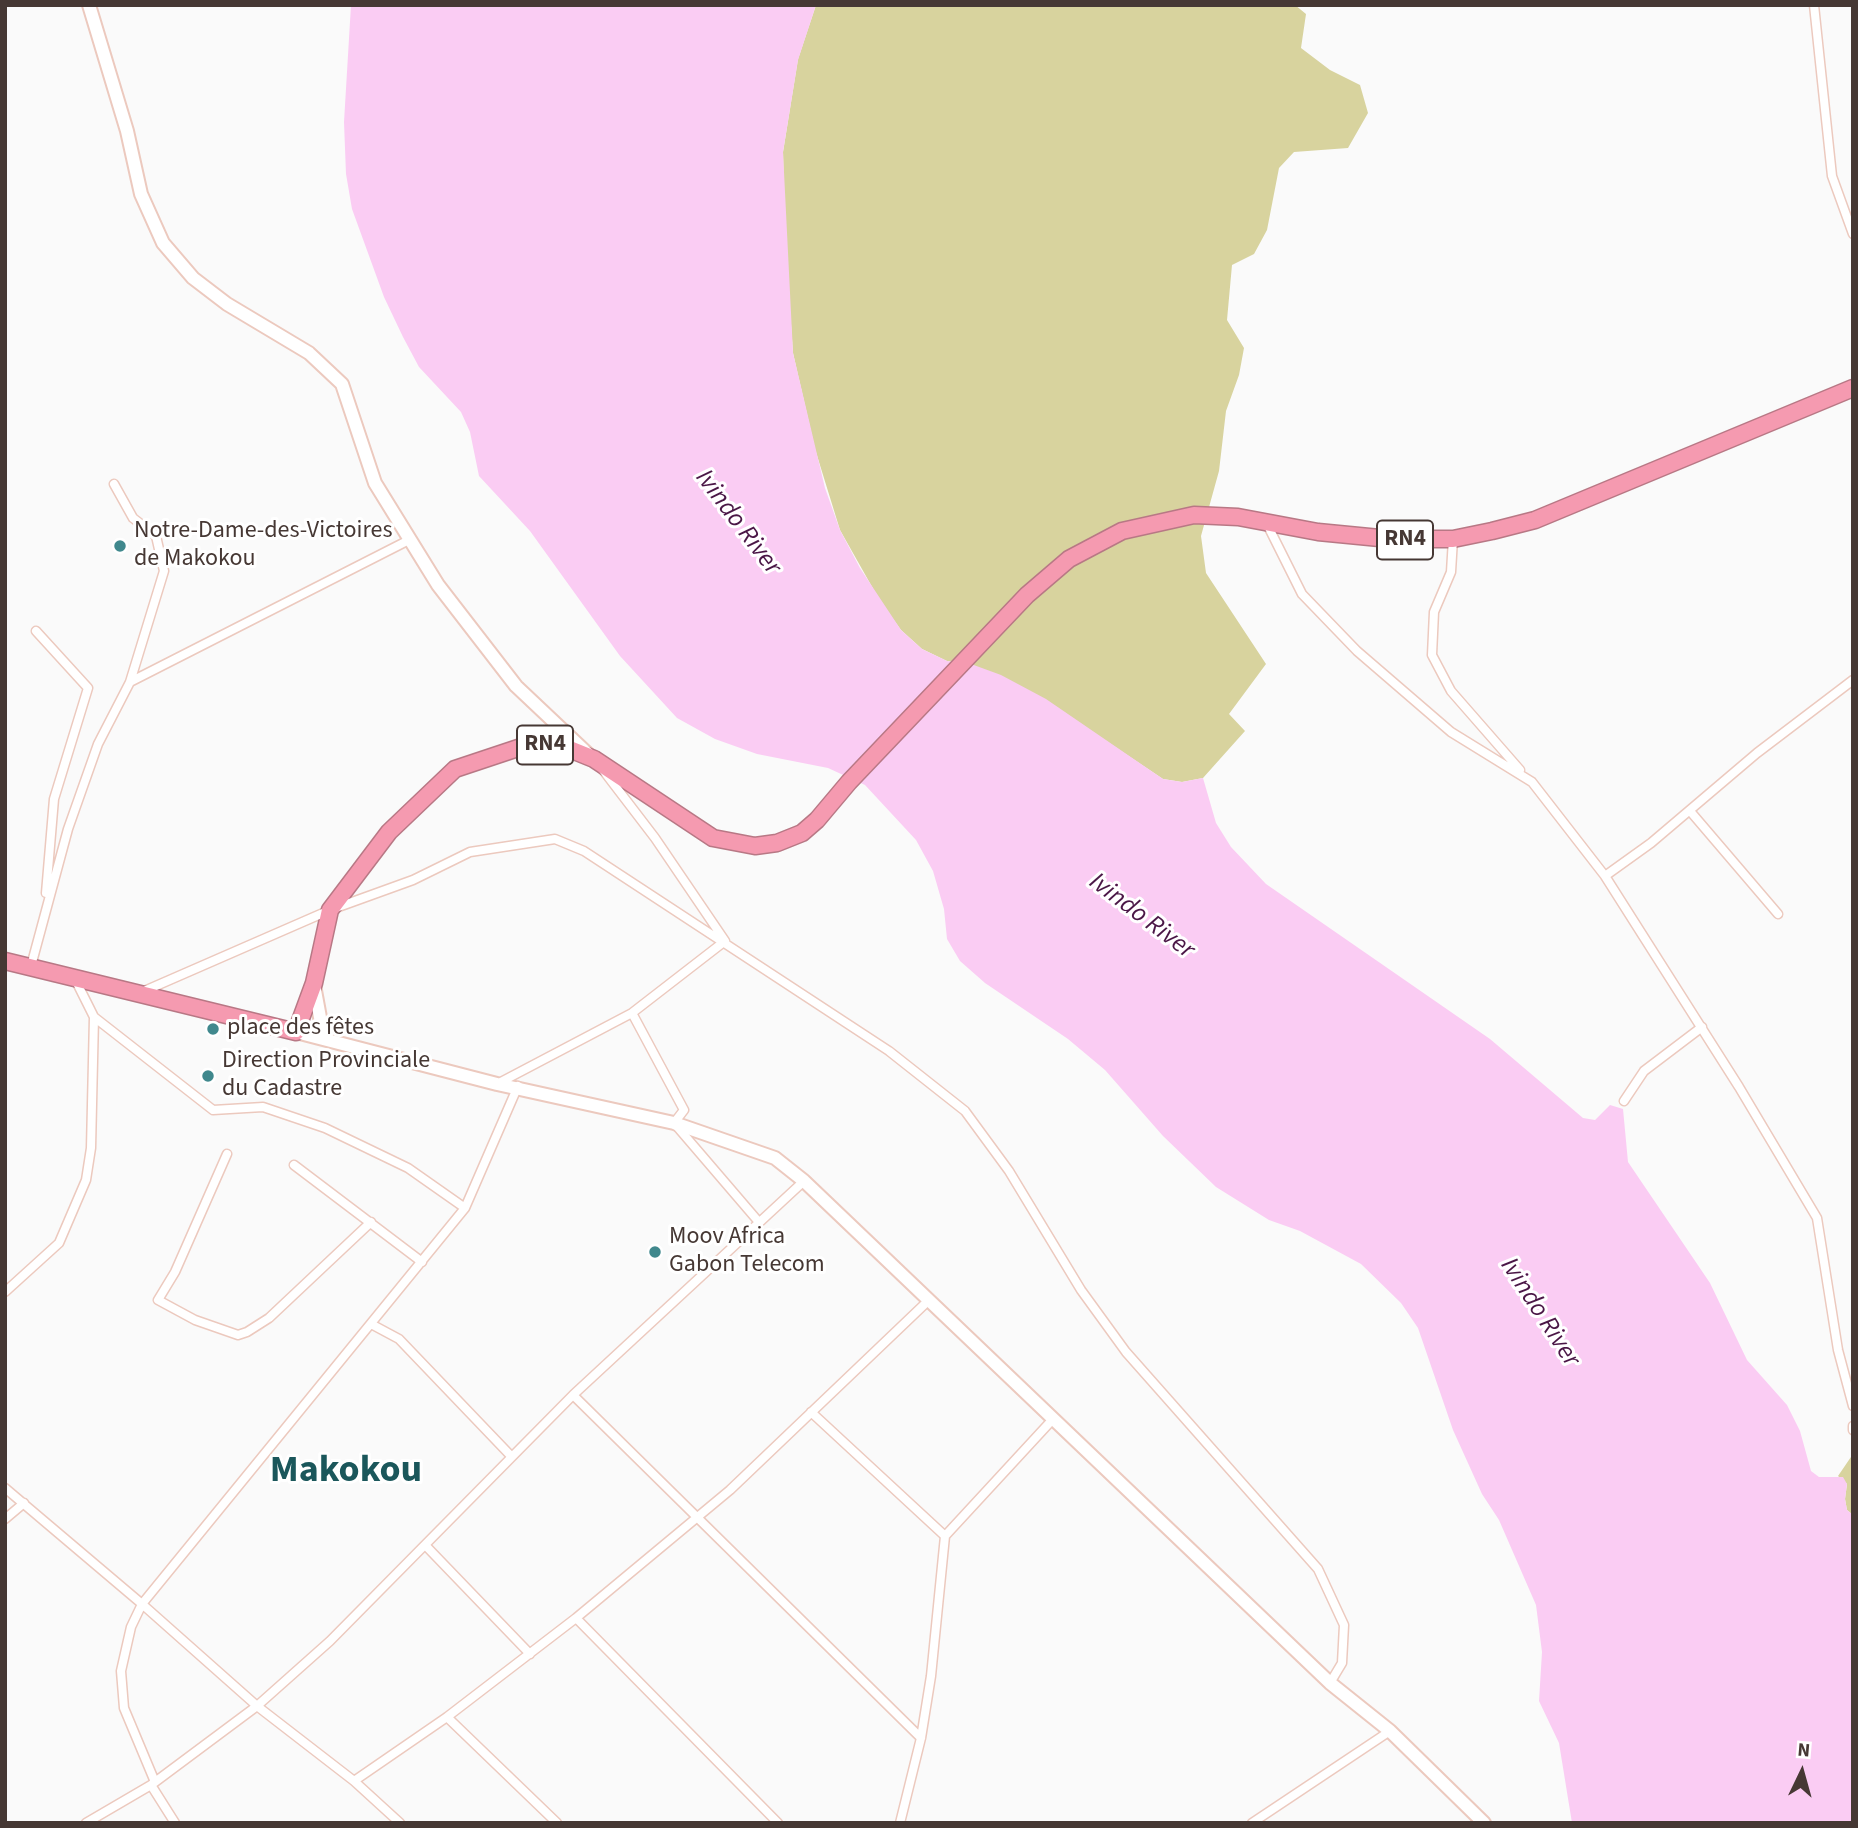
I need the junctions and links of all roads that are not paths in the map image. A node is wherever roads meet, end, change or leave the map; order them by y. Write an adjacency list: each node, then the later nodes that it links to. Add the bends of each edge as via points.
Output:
1 (89, 5): 8 (street, via 141,194 163,243 193,278 309,353 342,384 375,483)
2 (1814, 5): 3 (street, via 1832,176)
3 (1853, 234)
4 (1853, 388): 7 (highway, RN4, via 1535,520)
5 (114, 484): 11 (street, via 133,518 156,536 164,571)
6 (1266, 522): 7 (highway, RN4, via 1390,539); 12 (highway, RN4, via 1194,515 1122,531 1069,559 975,647 817,820 802,833 777,843 755,846 712,838); 13 (street, via 1302,594 1357,651 1451,732)
7 (1452, 538): 13 (street, via 1451,572 1434,612 1432,655 1451,691)
8 (409, 540): 11 (street); 12 (street, via 516,685)
9 (36, 631): 17 (street, via 88,688 54,799)
10 (1853, 680): 14 (street)
11 (131, 682): 17 (street, via 98,744)
12 (594, 760): 16 (highway, RN4, via 557,744 524,746 455,769 389,832); 19 (street, via 655,838)
13 (1532, 782): 15 (street)
14 (1690, 811): 15 (street); 18 (street)
15 (1605, 876): 27 (street)
16 (330, 910): 19 (street, via 413,880 471,852 555,839 584,850); 23 (highway, RN4); 24 (street)
17 (45, 913): 21 (street)
18 (1778, 914)
19 (725, 941): 25 (street); 58 (street, via 802,997 889,1051 965,1111 1126,1352 1318,1569 1343,1625 1342,1663)
20 (5, 961): 21 (highway)
21 (31, 966): 22 (highway)
22 (73, 976): 24 (highway); 26 (street)
23 (314, 983): 28 (highway, RN4); 29 (street)
24 (142, 992): 28 (highway)
25 (632, 1013): 30 (street); 33 (street, via 684,1110)
26 (94, 1017): 37 (street, via 213,1110 263,1107 324,1128 408,1168); 41 (street, via 86,1180 59,1243)
27 (1702, 1027): 32 (street, via 1644,1071); 45 (street, via 1817,1218 1838,1350)
28 (296, 1032): 29 (street)
29 (324, 1039): 30 (street)
30 (497, 1084): 31 (street)
31 (518, 1086): 33 (street); 37 (street)
32 (1624, 1101)
33 (674, 1123): 36 (street, via 775,1158); 38 (street)
34 (227, 1154): 39 (street, via 158,1300 195,1320 238,1335 247,1332 269,1318)
35 (294, 1165): 39 (street)
36 (804, 1181): 38 (street); 42 (street)
37 (465, 1208): 40 (street)
38 (758, 1221): 44 (street)
39 (371, 1222): 40 (street)
40 (422, 1262): 43 (street)
41 (5, 1292)
42 (929, 1300): 46 (street); 47 (street)
43 (371, 1324): 48 (street, via 399,1339); 55 (street)
44 (573, 1395): 48 (street); 51 (street)
45 (1853, 1406)
46 (811, 1412): 51 (street); 53 (street)
47 (1053, 1419): 53 (street); 58 (street)
48 (511, 1456): 54 (street)
49 (5, 1488): 50 (street)
50 (24, 1503): 52 (street); 55 (street)
51 (697, 1517): 56 (street); 62 (street)
52 (5, 1519)
53 (945, 1536): 62 (street)
54 (426, 1546): 57 (street); 59 (street)
55 (142, 1604): 59 (street); 64 (street, via 131,1627 121,1671 124,1708)
56 (576, 1618): 57 (street); 69 (street)
57 (530, 1654): 60 (street)
58 (1330, 1683): 61 (street)
59 (257, 1706): 63 (street); 64 (street)
60 (447, 1717): 63 (street); 68 (street)
61 (1391, 1731): 71 (street); 72 (street)
62 (921, 1738): 70 (street)
63 (355, 1781): 67 (street)
64 (153, 1784): 65 (street); 66 (street)
65 (86, 1823)
66 (175, 1823)
67 (400, 1823)
68 (557, 1823)
69 (778, 1823)
70 (900, 1823)
71 (1252, 1823)
72 (1484, 1823)

